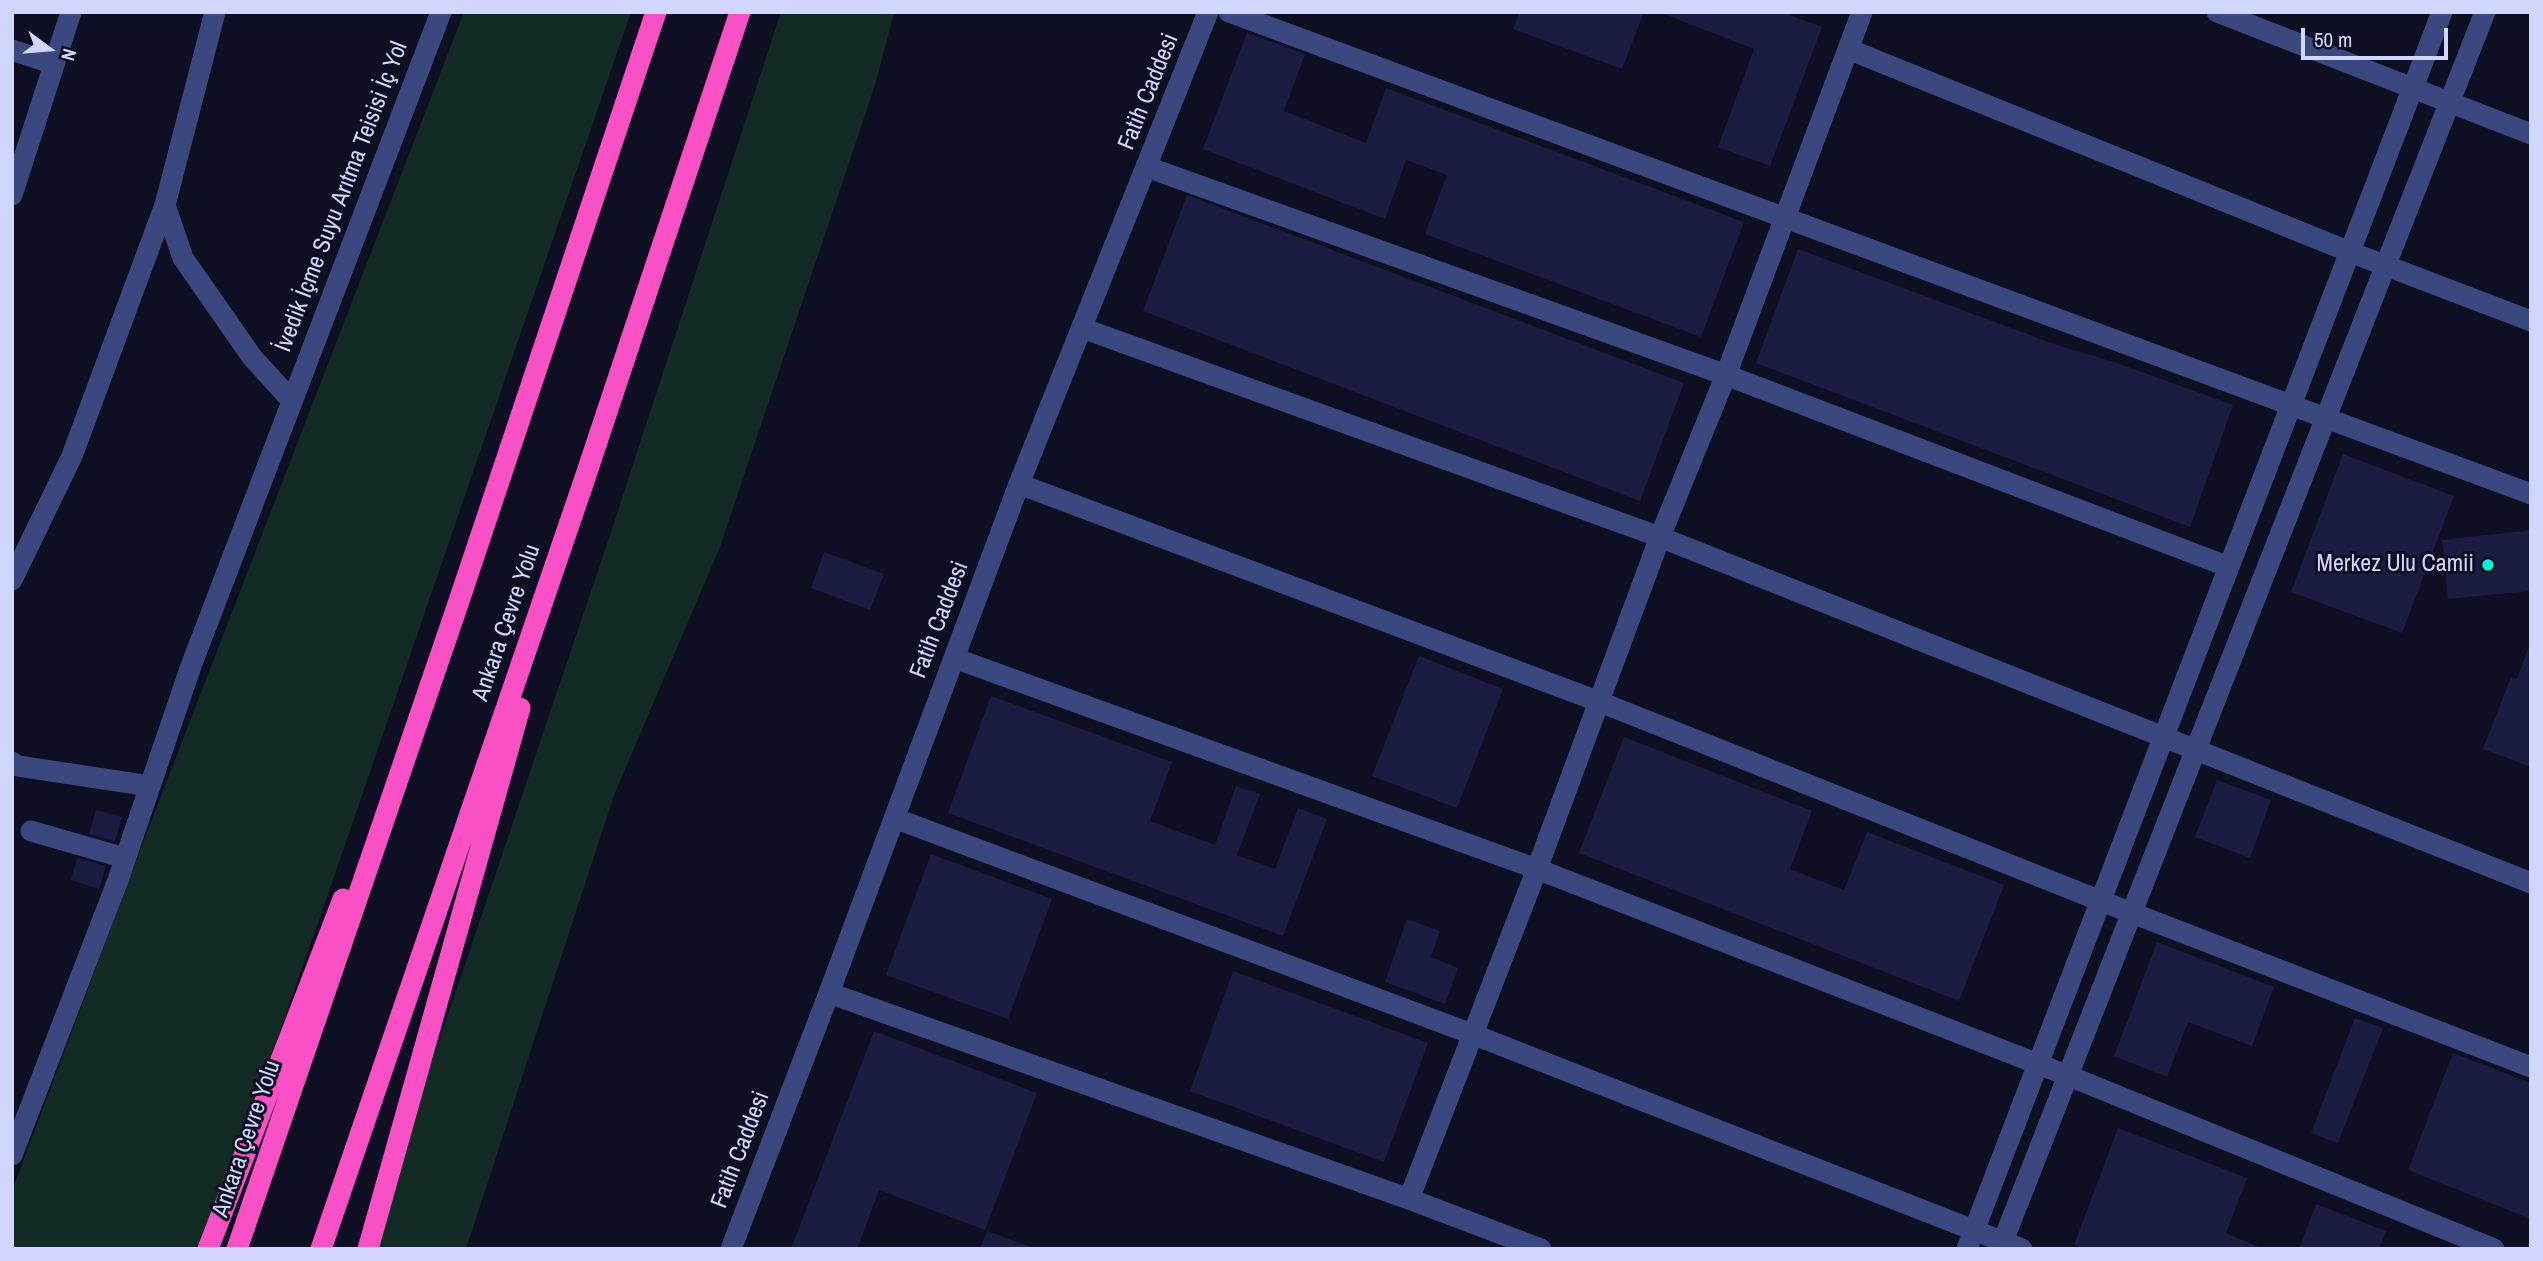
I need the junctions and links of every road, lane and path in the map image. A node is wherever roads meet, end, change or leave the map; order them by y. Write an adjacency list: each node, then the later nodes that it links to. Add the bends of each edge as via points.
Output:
1 (71, 12): 14 (street)
2 (215, 12): 20 (street)
3 (441, 12): 27 (street, İvedik İçme Suyu Arıtma Teisisi İç Yol)
4 (656, 12): 36 (highway, Ankara Çevre Yolu)
5 (740, 12): 30 (highway, Ankara Çevre Yolu)
6 (1208, 12): 18 (street, Fatih Caddesi)
7 (1229, 12): 21 (street)
8 (1862, 12): 12 (street)
9 (2217, 12): 15 (street)
10 (2442, 12): 15 (street)
11 (2486, 12): 16 (street)
12 (1848, 49): 21 (street); 22 (street)
13 (12, 50): 14 (street)
14 (54, 64): 19 (street)
15 (2413, 87): 16 (street); 22 (street)
16 (2450, 103): 17 (street); 23 (street)
17 (2531, 134)
18 (1147, 167): 25 (street, Fatih Caddesi); 26 (street)
19 (12, 195)
20 (165, 205): 27 (street, İvedik İçme Suyu Arıtma Teisisi İç Yol, via 183,258 252,357); 35 (street, via 72,456)
21 (1784, 217): 26 (street); 28 (street)
22 (2350, 252): 23 (street); 28 (street)
23 (2385, 266): 24 (street); 29 (street)
24 (2531, 321)
25 (1082, 328): 31 (street, Fatih Caddesi); 33 (street)
26 (1726, 375): 33 (street); 34 (street)
27 (292, 401): 42 (street, İvedik İçme Suyu Arıtma Teisisi İç Yol)
28 (2292, 405): 29 (street); 34 (street)
29 (2326, 418): 32 (street); 40 (street)
30 (584, 481): 61 (highway, Ankara Çevre Yolu); 62 (highway)
31 (1019, 484): 37 (street, Fatih Caddesi); 38 (street)
32 (2531, 494)
33 (1660, 537): 38 (street); 39 (street)
34 (2230, 567): 39 (street)
35 (12, 580)
36 (457, 607): 59 (highway); 60 (highway, Ankara Çevre Yolu)
37 (954, 658): 43 (street, Fatih Caddesi); 46 (street)
38 (1600, 702): 46 (street); 48 (street)
39 (2164, 737): 40 (street); 48 (street)
40 (2197, 749): 47 (street); 49 (street)
41 (12, 762): 42 (street)
42 (150, 786): 45 (street, İvedik İçme Suyu Arıtma Teisisi İç Yol)
43 (894, 818): 50 (street, Fatih Caddesi); 51 (street)
44 (31, 831): 45 (street)
45 (125, 858): 55 (street, İvedik İçme Suyu Arıtma Teisisi İç Yol)
46 (1537, 869): 51 (street); 52 (street)
47 (2531, 883)
48 (2101, 901): 49 (street); 52 (street)
49 (2132, 911): 53 (street); 54 (street)
50 (829, 993): 56 (street); 63 (street, Fatih Caddesi)
51 (1472, 1034): 56 (street); 57 (street)
52 (2038, 1064): 54 (street); 57 (street)
53 (2531, 1066)
54 (2068, 1076): 58 (street); 65 (street)
55 (12, 1155)
56 (1409, 1199): 64 (street)
57 (1971, 1240): 58 (street)
58 (2009, 1246)
59 (208, 1249)
60 (237, 1249)
61 (321, 1249)
62 (368, 1249)
63 (731, 1249)
64 (1541, 1249)
65 (2494, 1249)

